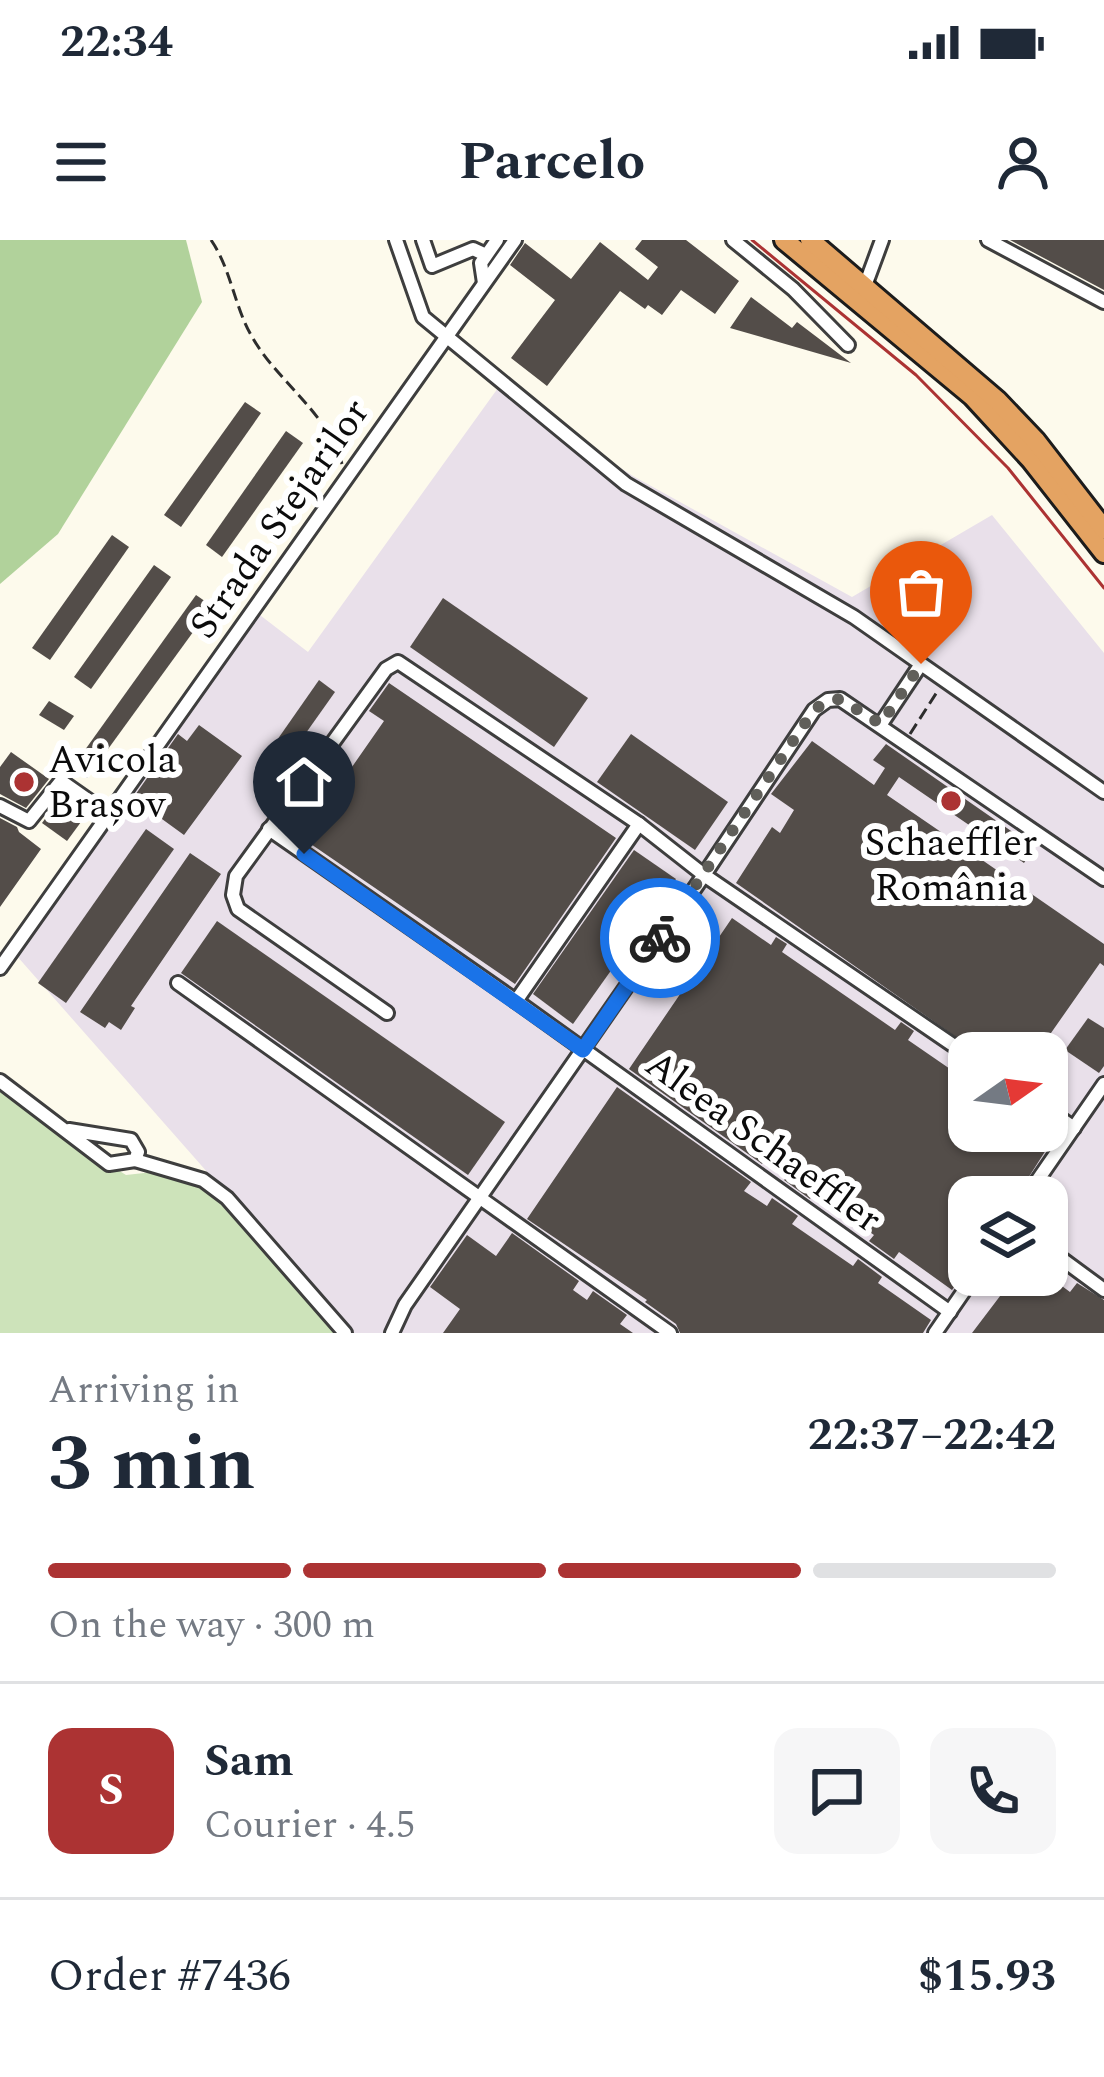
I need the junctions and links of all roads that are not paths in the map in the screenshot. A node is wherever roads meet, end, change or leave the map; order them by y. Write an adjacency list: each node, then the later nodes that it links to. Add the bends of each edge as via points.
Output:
1 (396, 240): 14 (street, via 424,317)
2 (423, 240): 10 (street, via 432,266 473,249)
3 (497, 240): 10 (street)
4 (515, 240): 11 (street, Strada Stejarilor)
5 (733, 240): 15 (street)
6 (784, 240): 17 (highway, via 1004,428)
7 (810, 240): 12 (highway)
8 (882, 240): 12 (street)
9 (988, 240): 13 (street)
10 (486, 255): 11 (street)
11 (484, 283): 14 (street, Strada Stejarilor)
12 (865, 286): 16 (highway, via 998,400)
13 (1104, 302)
14 (446, 337): 18 (street, via 626,484); 22 (street, Strada Stejarilor)
15 (848, 345)
16 (1104, 529)
17 (1104, 553)
18 (921, 664): 19 (street); 20 (street)
19 (881, 724): 25 (street, via 840,699 814,710); 26 (street)
20 (1104, 792)
21 (0, 806): 22 (street, via 29,821 61,781)
22 (108, 814): 27 (street, Strada Stejarilor)
23 (639, 824): 24 (street, via 398,662); 25 (street); 29 (street)
24 (269, 829): 29 (street, Aleea Schaeffler); 30 (street, via 236,876 238,909)
25 (704, 875): 31 (street); 32 (street)
26 (1104, 879)
27 (0, 968)
28 (178, 983): 40 (street)
29 (517, 1001): 32 (street, Aleea Schaeffler)
30 (387, 1013)
31 (948, 1042)
32 (583, 1050): 40 (street); 44 (street, Aleea Schaeffler)
33 (0, 1081): 37 (street)
34 (1104, 1084): 36 (street)
35 (1068, 1124): 36 (street)
36 (1074, 1128): 39 (street)
37 (69, 1130): 38 (street, via 109,1164); 38 (street, via 131,1140)
38 (135, 1160): 45 (street, via 202,1180 227,1198)
39 (1041, 1176)
40 (478, 1199): 46 (street); 47 (street)
41 (1068, 1264): 42 (street)
42 (1104, 1290)
43 (961, 1296): 44 (street)
44 (950, 1312): 48 (street)
45 (345, 1333)
46 (392, 1333)
47 (670, 1333)
48 (935, 1333)

